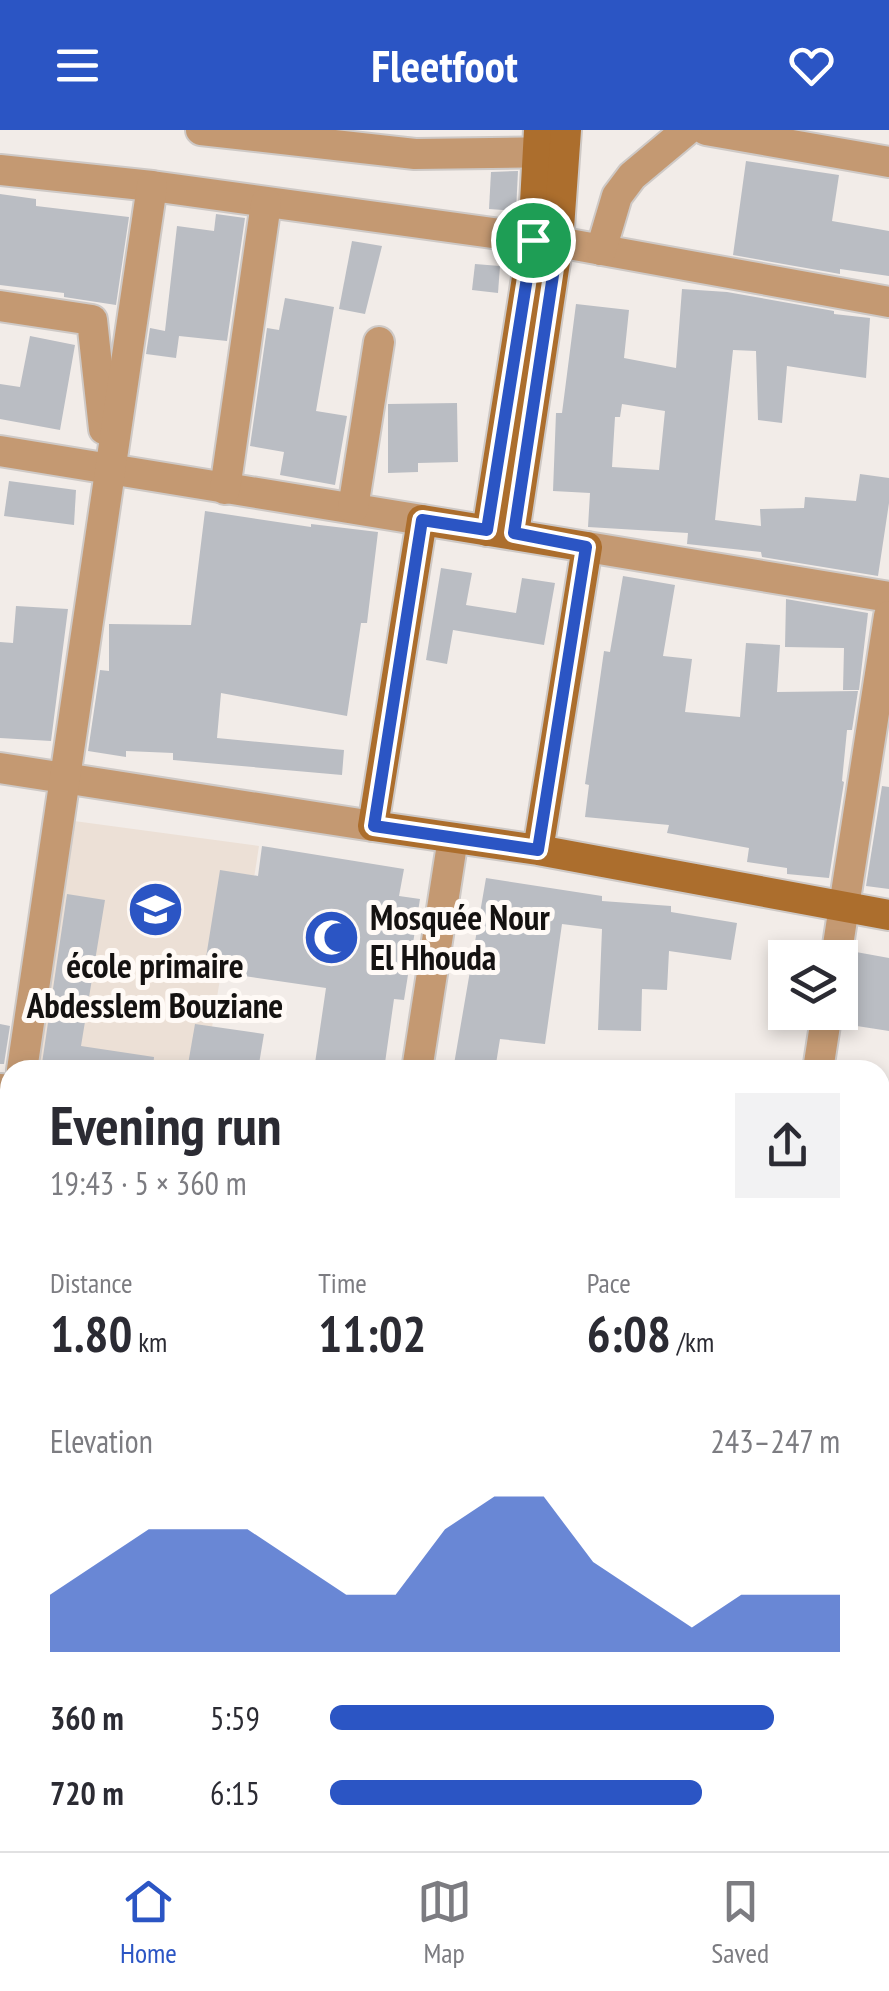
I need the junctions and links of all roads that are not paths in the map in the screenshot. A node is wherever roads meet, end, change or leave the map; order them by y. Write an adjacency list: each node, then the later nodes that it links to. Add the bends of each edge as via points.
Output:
1 (201, 130): 5 (street)
2 (688, 130): 11 (street, via 632,176)
3 (706, 130): 6 (street)
4 (552, 141): 5 (street); 10 (main road)
5 (408, 142)
6 (889, 162)
7 (0, 170): 8 (street)
8 (152, 186): 9 (street); 16 (street)
9 (266, 203): 10 (street); 17 (street)
10 (545, 241): 11 (street); 20 (main road)
11 (600, 250): 12 (street)
12 (889, 302)
13 (0, 306): 16 (street, via 92,320)
14 (379, 342): 18 (street)
15 (0, 451): 16 (street)
16 (109, 470): 17 (street); 25 (street)
17 (224, 489): 18 (street)
18 (353, 508): 19 (street)
19 (422, 520): 20 (main road); 26 (main road)
20 (500, 532): 21 (main road)
21 (586, 547): 22 (street); 28 (main road)
22 (889, 598)
23 (889, 616): 29 (street)
24 (0, 768): 25 (street)
25 (64, 778): 26 (street); 33 (street)
26 (374, 826): 27 (main road)
27 (453, 838): 28 (main road); 34 (street)
28 (538, 850): 29 (main road)
29 (844, 908): 30 (main road); 31 (street)
30 (889, 914)
31 (839, 940)
32 (824, 1030): 35 (street)
33 (23, 1060)
34 (419, 1060)
35 (820, 1060)

